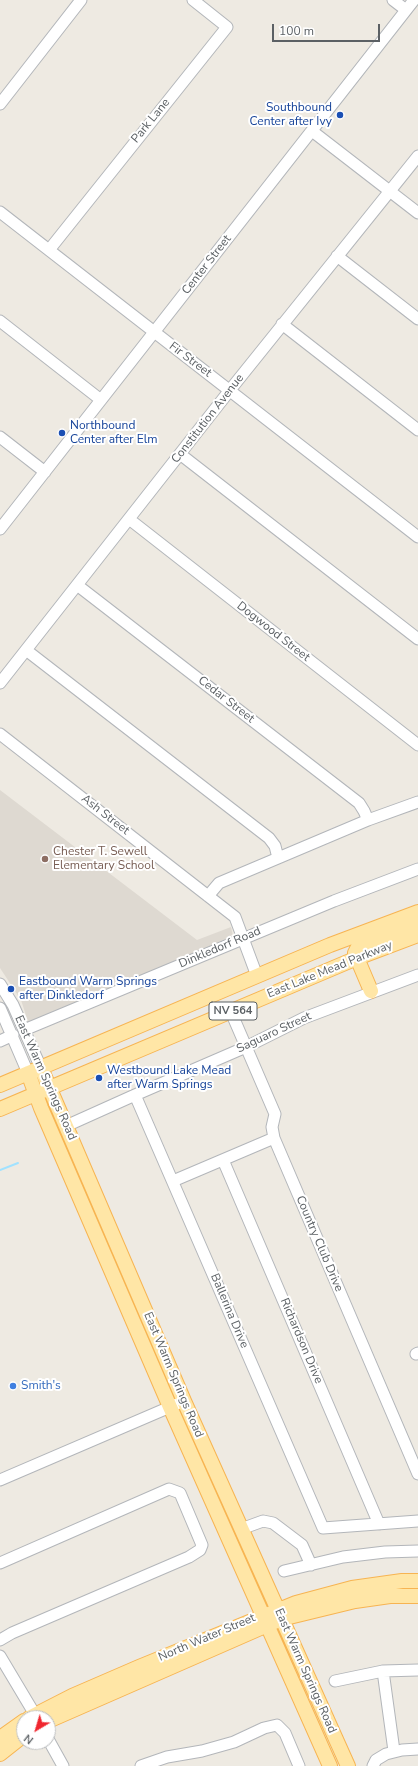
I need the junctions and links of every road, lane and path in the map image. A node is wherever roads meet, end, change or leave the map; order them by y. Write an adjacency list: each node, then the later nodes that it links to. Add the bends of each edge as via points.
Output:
1 (81, 0): 6 (street)
2 (193, 0): 12 (street, Park Lane, via 227,27)
3 (393, 0): 5 (street)
4 (414, 0): 5 (street, Center Street)
5 (406, 10): 7 (street, Center Street)
6 (0, 104)
7 (312, 131): 9 (street); 17 (street, Center Street)
8 (418, 156): 9 (street, Constitution Avenue)
9 (390, 191): 11 (street); 13 (street, Constitution Avenue)
10 (0, 212): 12 (street, Fir Street)
11 (418, 213)
12 (48, 250): 17 (street, Fir Street)
13 (337, 256): 14 (street); 16 (street, Constitution Avenue)
14 (418, 319)
15 (0, 321): 19 (street)
16 (282, 324): 18 (street, Constitution Avenue); 20 (street)
17 (154, 332): 18 (street, Fir Street); 19 (street, Center Street)
18 (230, 390): 22 (street, Constitution Avenue); 26 (street, Fir Street)
19 (101, 400): 23 (street, Center Street)
20 (418, 430)
21 (0, 437): 23 (street)
22 (180, 454): 24 (street, Constitution Avenue); 28 (street)
23 (45, 472): 25 (street, Center Street)
24 (129, 519): 27 (street, Constitution Avenue); 32 (street, Dogwood Street)
25 (0, 529)
26 (418, 537)
27 (78, 585): 29 (street, Constitution Avenue); 34 (street, Cedar Street, via 359,803)
28 (418, 639)
29 (26, 650): 30 (street, Constitution Avenue); 35 (street, via 269,838 275,846)
30 (0, 683)
31 (0, 734): 37 (street, Ash Street)
32 (418, 745)
33 (418, 802): 34 (street)
34 (368, 820): 35 (street)
35 (278, 858): 37 (street, via 219,883)
36 (418, 869): 41 (street, Dinkledorf Road)
37 (208, 896): 41 (street, Ash Street, via 235,917)
38 (418, 912): 44 (main road, East Lake Mead Parkway / NV 564)
39 (418, 924): 42 (main road, via 360,945 355,953)
40 (418, 935): 42 (main road, East Lake Mead Parkway / NV 564)
41 (244, 938): 44 (street, Ash Street); 49 (street, Dinkledorf Road)
42 (357, 958): 46 (main road); 48 (main road, East Lake Mead Parkway / NV 564)
43 (418, 975): 46 (street, Saguaro Street)
44 (257, 976): 53 (main road, East Lake Mead Parkway / NV 564)
45 (0, 984): 49 (street, East Warm Springs Road)
46 (371, 991): 52 (street, Saguaro Street, via 304,1018)
47 (0, 1008): 50 (street, East Warm Springs Road)
48 (231, 1012): 52 (street, Country Club Drive); 55 (main road, East Lake Mead Parkway / NV 564)
49 (24, 1030): 53 (street, East Warm Springs Road)
50 (13, 1035): 51 (street); 53 (street, East Warm Springs Road)
51 (0, 1040)
52 (246, 1047): 57 (street, Saguaro Street); 60 (street, Country Club Drive, via 274,1114)
53 (35, 1070): 54 (main road, East Lake Mead Parkway / NV 564); 55 (main road, East Warm Springs Road); 56 (main road, East Warm Springs Road)
54 (0, 1085)
55 (49, 1088): 56 (main road, East Lake Mead Parkway / NV 564); 59 (main road, East Warm Springs Road)
56 (36, 1094): 58 (main road, East Lake Mead Parkway / NV 564); 64 (main road, East Warm Springs Road)
57 (135, 1095): 59 (street, Saguaro Street); 62 (street, Ballerina Drive)
58 (0, 1109)
59 (66, 1126): 63 (main road, East Warm Springs Road)
60 (274, 1138): 61 (street); 67 (street, Country Club Drive)
61 (223, 1160): 62 (street); 70 (street, Richardson Drive)
62 (173, 1181): 70 (street, Ballerina Drive, via 323,1528)
63 (134, 1285): 64 (main road); 65 (main road, East Warm Springs Road)
64 (120, 1290): 66 (main road, East Warm Springs Road)
65 (184, 1401): 66 (street); 71 (main road, East Warm Springs Road)
66 (170, 1407): 68 (street); 79 (main road, East Warm Springs Road)
67 (418, 1474)
68 (0, 1480)
69 (418, 1521): 70 (street)
70 (379, 1524)
71 (241, 1529): 74 (street, via 263,1521 273,1523 302,1545); 78 (main road, East Warm Springs Road)
72 (418, 1552): 74 (street, via 372,1553)
73 (0, 1563): 80 (street, via 169,1489 180,1494 202,1545 200,1550 189,1557)
74 (311, 1565): 75 (street)
75 (284, 1571)
76 (418, 1581): 78 (main road, North Water Street, via 352,1588 313,1597)
77 (418, 1596): 78 (main road, North Water Street, via 390,1596)
78 (279, 1614): 79 (main road, North Water Street); 100 (main road, East Warm Springs Road)
79 (264, 1620): 86 (main road, North Water Street, via 98,1684); 87 (main road, North Water Street); 99 (main road, East Warm Springs Road)
80 (0, 1640)
81 (0, 1656): 85 (street)
82 (418, 1670): 83 (street)
83 (383, 1671): 84 (street); 93 (street)
84 (335, 1681)
85 (27, 1710)
86 (47, 1710)
87 (56, 1717)
88 (16, 1728): 89 (main road, North Water Street)
89 (0, 1738)
90 (16, 1741): 94 (main road)
91 (418, 1749): 93 (street)
92 (54, 1750): 96 (street)
93 (394, 1751): 95 (street, via 379,1757)
94 (0, 1754)
95 (373, 1765)
96 (63, 1766)
97 (142, 1766): 98 (street, via 167,1757 234,1742 277,1725 285,1733)
98 (299, 1766)
99 (330, 1766)
100 (348, 1766)

